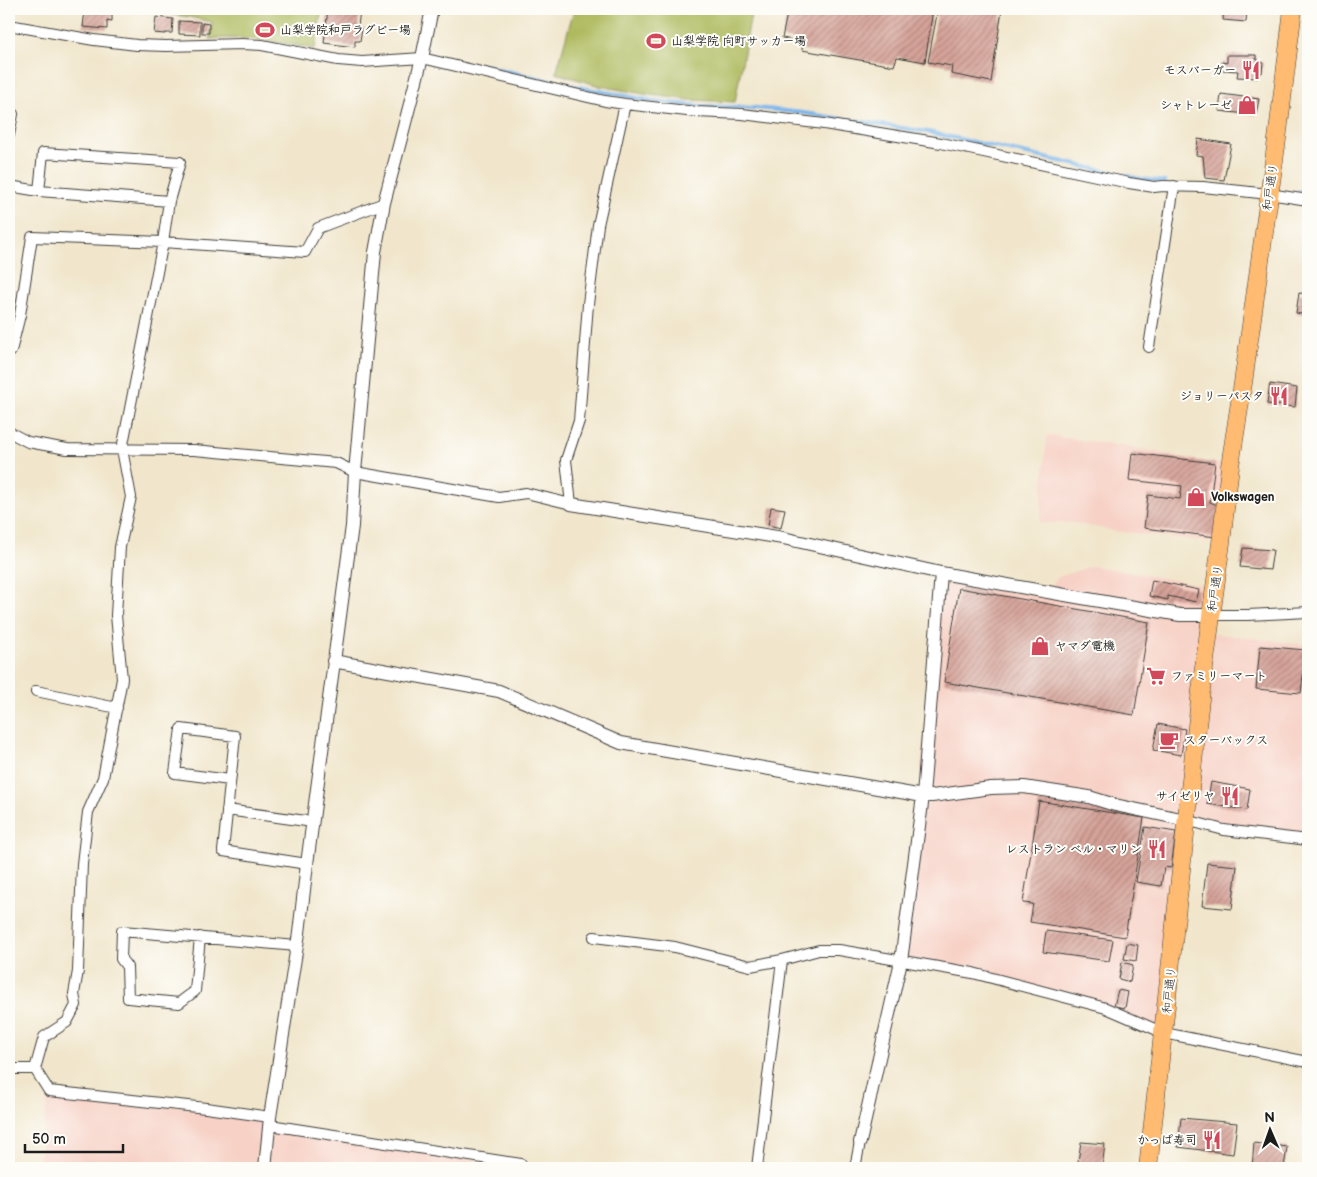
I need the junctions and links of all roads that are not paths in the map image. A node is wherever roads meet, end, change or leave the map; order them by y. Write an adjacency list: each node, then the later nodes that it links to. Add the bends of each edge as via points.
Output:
1 (432, 9): 4 (street)
2 (1293, 9): 11 (highway, 和戸通り)
3 (9, 25): 4 (street, via 136,45 252,45 362,62)
4 (422, 58): 5 (street); 14 (street)
5 (625, 104): 9 (street, via 806,121 941,142 1129,183); 21 (street, via 598,225 579,420 566,460)
6 (9, 113): 7 (street, via 13,114)
7 (9, 135)
8 (9, 186): 10 (street)
9 (1174, 186): 11 (street); 16 (street)
10 (39, 191): 13 (street); 13 (street, via 43,152 180,162)
11 (1269, 194): 12 (street); 24 (highway, 和戸通り)
12 (1308, 200)
13 (169, 201): 15 (street)
14 (384, 203): 15 (street, via 318,228 305,252); 20 (street, via 375,252)
15 (163, 242): 17 (street, via 32,237 20,314); 19 (street)
16 (1149, 348)
17 (9, 353)
18 (9, 432): 19 (street, via 28,442 66,449)
19 (122, 449): 20 (street, via 194,450 336,462); 27 (street, via 131,497 120,547 116,615 122,679)
20 (355, 472): 21 (street, via 499,496 526,493); 25 (street, via 352,526)
21 (571, 504): 22 (street, via 782,538)
22 (941, 574): 24 (street, via 1180,614); 29 (street)
23 (1308, 612): 24 (street)
24 (1211, 614): 31 (highway, 和戸通り)
25 (333, 661): 29 (street, via 499,691 621,743); 32 (street)
26 (36, 691): 27 (street)
27 (117, 708): 43 (street, via 103,778 88,812 82,864 76,1005 67,1022 44,1037)
28 (230, 780): 28 (street, via 235,736 181,729 175,772); 30 (street)
29 (923, 796): 31 (street, via 1024,787); 39 (street)
30 (227, 810): 32 (street); 34 (street, via 223,851)
31 (1186, 820): 33 (street, via 1224,830); 40 (highway, 和戸通り)
32 (312, 822): 34 (street)
33 (1308, 840)
34 (307, 864): 37 (street)
35 (200, 937): 35 (street, via 122,931 121,958 127,968 128,998 179,1003 195,992); 37 (street)
36 (594, 937): 38 (street, via 674,948 750,966)
37 (297, 946): 44 (street)
38 (782, 960): 39 (street, via 819,950 838,950); 48 (street)
39 (901, 961): 40 (street, via 973,973 1106,1008); 45 (street)
40 (1164, 1033): 41 (street); 50 (highway, 和戸通り)
41 (1308, 1062)
42 (9, 1069): 43 (street)
43 (35, 1069): 44 (street, via 49,1091 206,1108)
44 (270, 1121): 46 (street); 47 (street, via 521,1164)
45 (860, 1142): 49 (street)
46 (265, 1168)
47 (520, 1168)
48 (757, 1168)
49 (855, 1168)
50 (1148, 1168)

